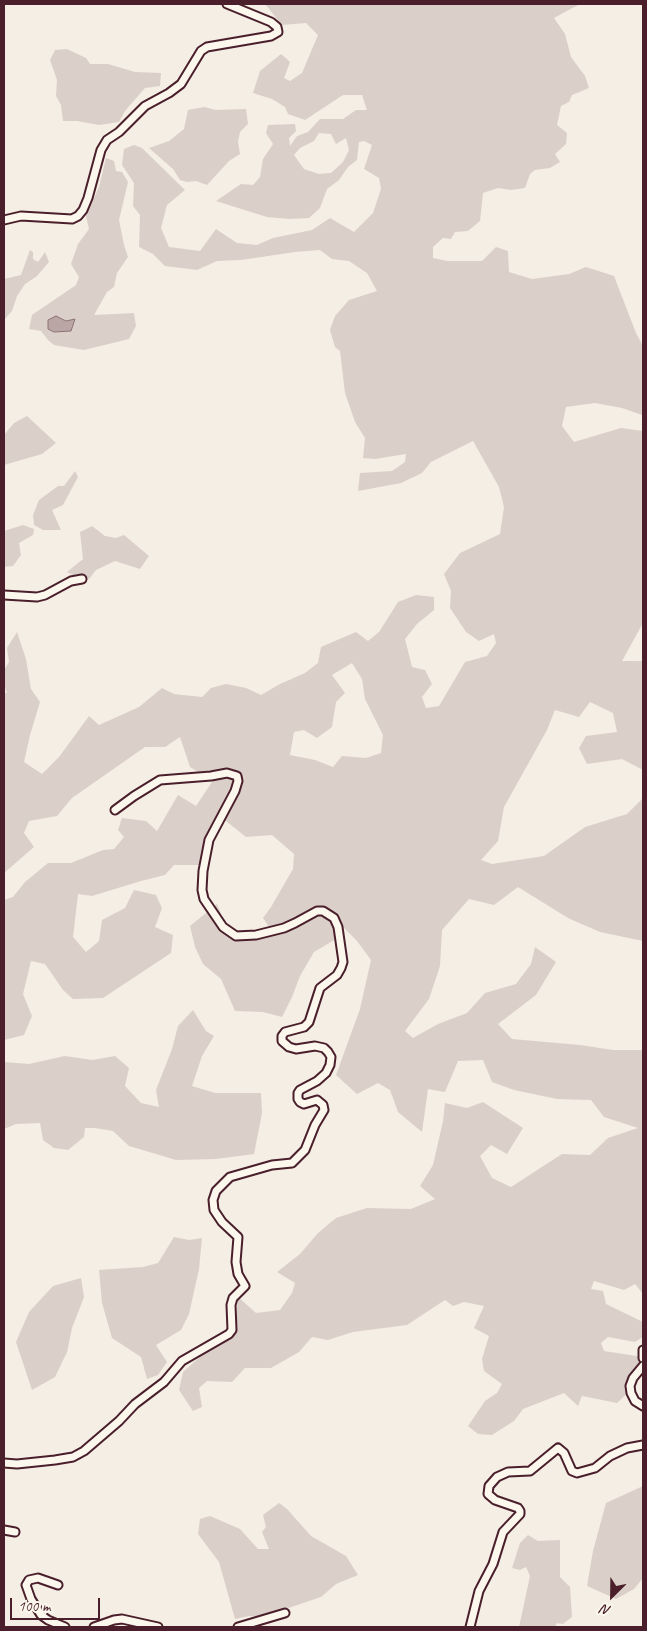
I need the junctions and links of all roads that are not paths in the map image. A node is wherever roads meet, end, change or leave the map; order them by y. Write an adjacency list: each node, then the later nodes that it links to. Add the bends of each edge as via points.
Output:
1 (227, 4): 2 (street, via 271,22 278,32 201,51 181,84 146,106 107,140 101,150 84,210 78,216 21,216)
2 (4, 220)
3 (82, 580): 4 (street, via 71,581 37,597)
4 (4, 595)
5 (115, 810): 11 (street, via 160,780 228,773 237,776 235,791 209,840 203,871 204,899 223,927 236,936 284,928 317,911 334,918 342,948 341,968 320,988 309,1022 282,1036 282,1041 290,1047 315,1046 331,1057 326,1073 298,1093 300,1102 317,1100 324,1110 306,1150 292,1163 230,1177 216,1191 214,1210 238,1237 236,1262 245,1286 233,1298 232,1330 182,1361 164,1382 84,1451 55,1460)
6 (643, 1350): 7 (street)
7 (643, 1358)
8 (643, 1366): 9 (street, via 632,1378 630,1386 635,1401)
9 (643, 1406)
10 (643, 1445): 21 (street, via 627,1448 595,1468 577,1473 572,1471 564,1453 558,1448 530,1471 508,1472 497,1477 489,1486 488,1494 518,1508 520,1514 503,1532 493,1564 479,1590)
11 (4, 1463)
12 (4, 1530): 13 (street)
13 (15, 1532)
14 (58, 1585): 17 (street, via 38,1578 29,1580 26,1585 41,1615)
15 (285, 1613): 20 (street)
16 (134, 1624): 18 (street, via 122,1619); 19 (street)
17 (65, 1627)
18 (94, 1627)
19 (158, 1627)
20 (238, 1627)
21 (470, 1627)

